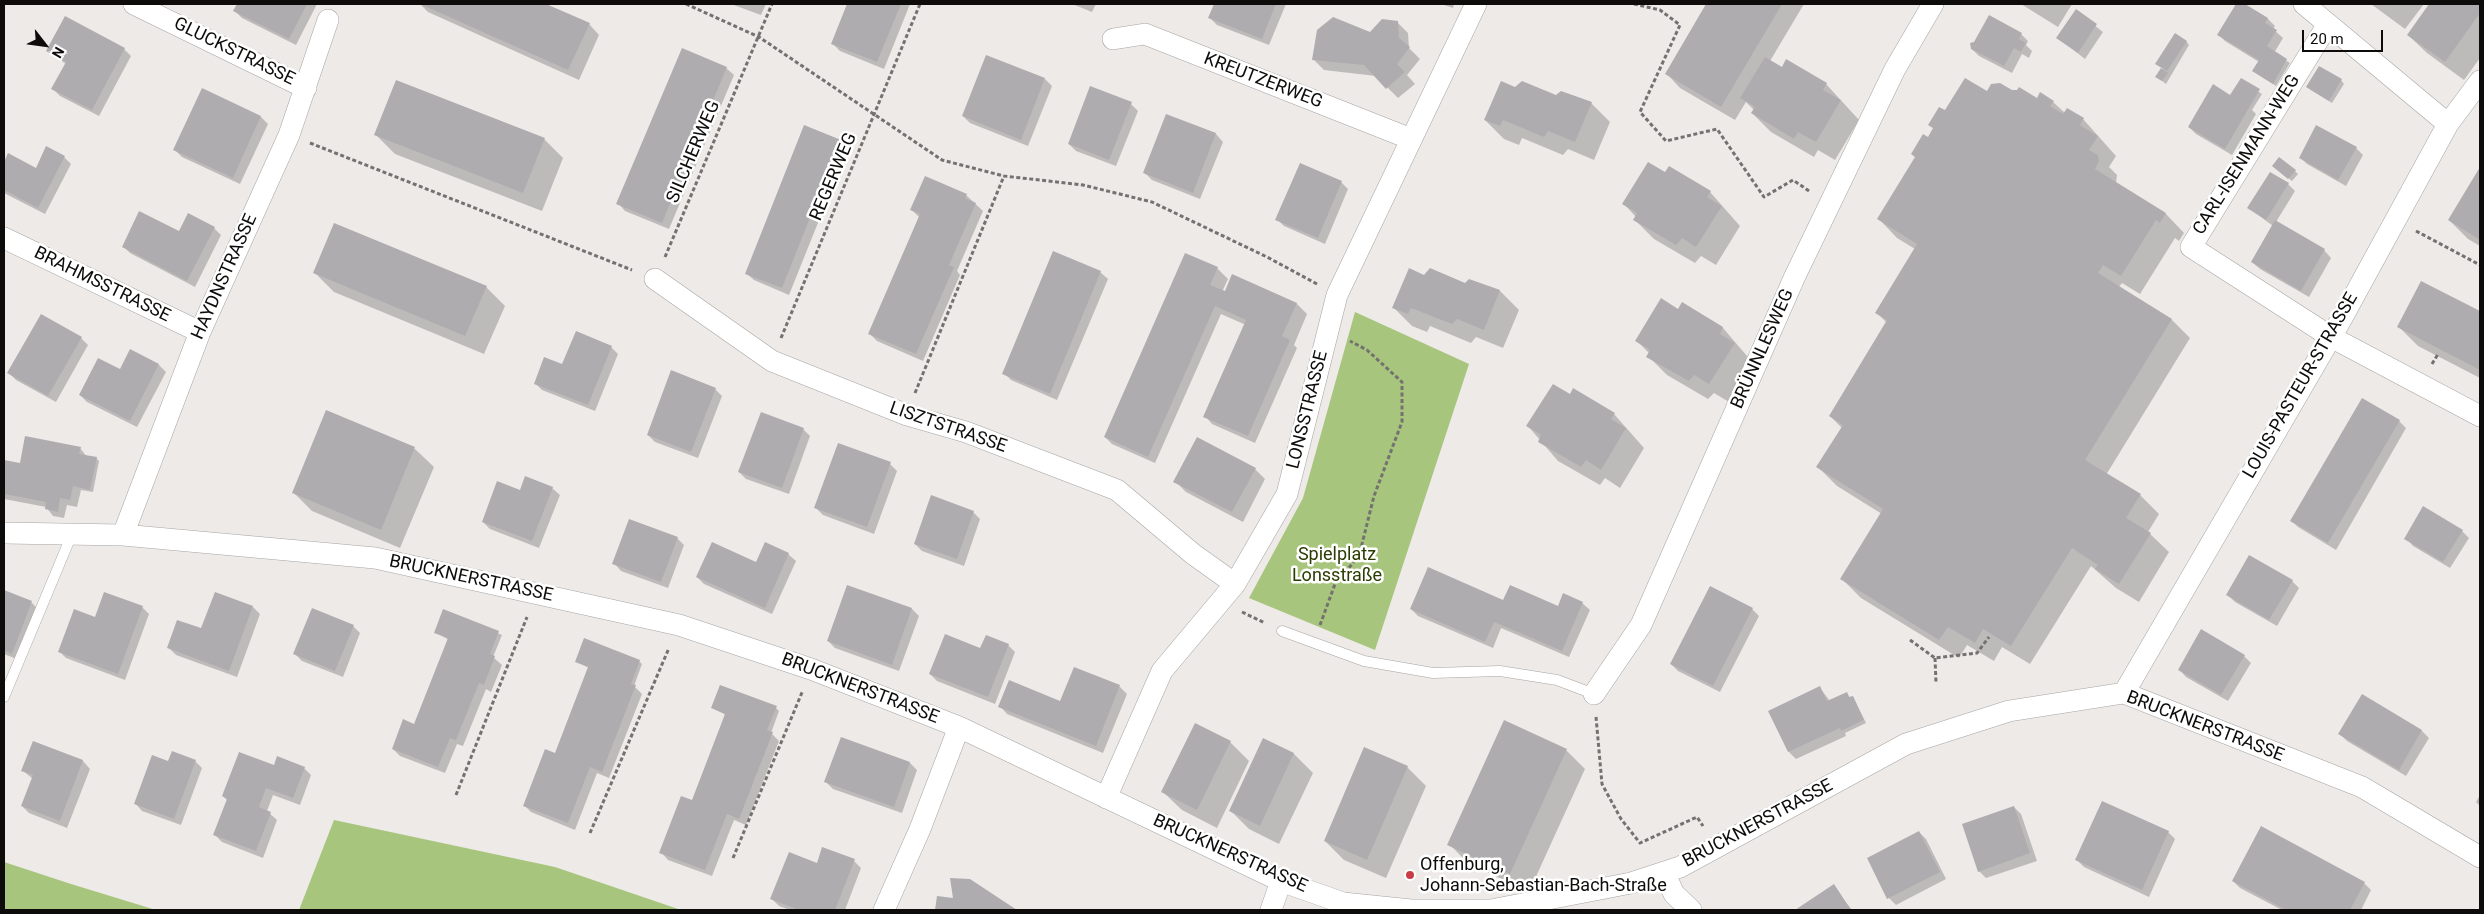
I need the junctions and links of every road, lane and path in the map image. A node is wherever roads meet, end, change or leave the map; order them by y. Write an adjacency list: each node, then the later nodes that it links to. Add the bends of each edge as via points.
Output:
1 (134, 4): 14 (street, GLUCKSTRASSE)
2 (686, 4): 11 (path)
3 (772, 4): 11 (path, SILCHERWEG)
4 (920, 4): 15 (path, REGERWEG)
5 (1476, 4): 18 (street, LONSSTRASSE)
6 (1634, 4): 20 (path, via 1660,10 1680,25 1640,112 1666,141 1717,129 1764,197 1793,180)
7 (1933, 4): 20 (street, BRÜNNLESWEG, via 1895,69)
8 (2304, 4): 10 (street)
9 (328, 20): 14 (street, HAYDNSTRASSE)
10 (2328, 24): 16 (street); 28 (street, CARL-ISENMANN-WEG, via 2191,247)
11 (759, 36): 15 (path); 24 (path, SILCHERWEG)
12 (1113, 39): 18 (street, KREUTZERWEG, via 1145,34)
13 (2480, 81): 16 (street, LOUIS-PASTEUR-STRASSE)
14 (306, 88): 17 (street, HAYDNSTRASSE)
15 (875, 114): 19 (path, via 942,160); 29 (path, REGERWEG)
16 (2448, 124): 21 (street, LOUIS-PASTEUR-STRASSE)
17 (289, 135): 24 (path); 27 (street, HAYDNSTRASSE)
18 (1410, 139): 25 (street, LONSSTRASSE)
19 (1004, 176): 25 (path, via 1083,185 1152,202 1267,257); 30 (path)
20 (1830, 205): 47 (street, BRÜNNLESWEG, via 1795,276 1641,625)
21 (2395, 221): 23 (path); 28 (street, LOUIS-PASTEUR-STRASSE)
22 (4, 238): 27 (street, BRAHMSSTRASSE)
23 (2480, 265)
24 (655, 279): 29 (street, LISZTSTRASSE)
25 (1337, 295): 26 (street, LONSSTRASSE)
26 (1328, 331): 35 (street, LONSSTRASSE, via 1287,494); 42 (path, via 1367,350 1402,382 1402,422 1374,496 1359,556 1335,584)
27 (200, 332): 34 (street, HAYDNSTRASSE)
28 (2331, 337): 31 (street); 46 (street, LOUIS-PASTEUR-STRASSE)
29 (772, 360): 30 (street, LISZTSTRASSE)
30 (907, 415): 35 (street, LISZTSTRASSE, via 966,432 1118,490 1193,554)
31 (2480, 416)
32 (4, 532): 33 (street, BRUCKNERSTRASSE)
33 (72, 534): 34 (street, BRUCKNERSTRASSE); 48 (lane)
34 (123, 535): 36 (street, BRUCKNERSTRASSE, via 375,558)
35 (1235, 584): 37 (street, LONSSTRASSE)
36 (537, 593): 38 (street, BRUCKNERSTRASSE); 50 (path)
37 (1221, 602): 39 (path); 51 (street, LONSSTRASSE, via 1162,671)
38 (679, 625): 44 (street, BRUCKNERSTRASSE); 53 (path)
39 (1282, 631): 42 (lane)
40 (1989, 637): 43 (path, via 1977,653)
41 (1910, 640): 43 (path)
42 (1314, 642): 47 (lane, via 1364,661 1433,673 1500,671 1557,680)
43 (1935, 658): 45 (path)
44 (811, 669): 49 (street, BRUCKNERSTRASSE); 55 (path)
45 (1936, 683)
46 (2124, 693): 54 (street, BRUCKNERSTRASSE, via 2362,788); 56 (street, BRUCKNERSTRASSE, via 2010,711 1906,744 1680,867)
47 (1594, 694): 52 (path, via 1602,784 1640,844)
48 (4, 697)
49 (959, 727): 51 (street, BRUCKNERSTRASSE); 58 (street, via 920,829)
50 (456, 795)
51 (1106, 798): 57 (street, BRUCKNERSTRASSE)
52 (1698, 817)
53 (590, 833)
54 (2480, 857)
55 (733, 858)
56 (1664, 872): 57 (street, BRUCKNERSTRASSE, via 1632,884 1491,910 1411,910 1343,903); 60 (street, via 1674,894)
57 (1281, 881): 59 (street)
58 (884, 910)
59 (1270, 910)
60 (1691, 910)

